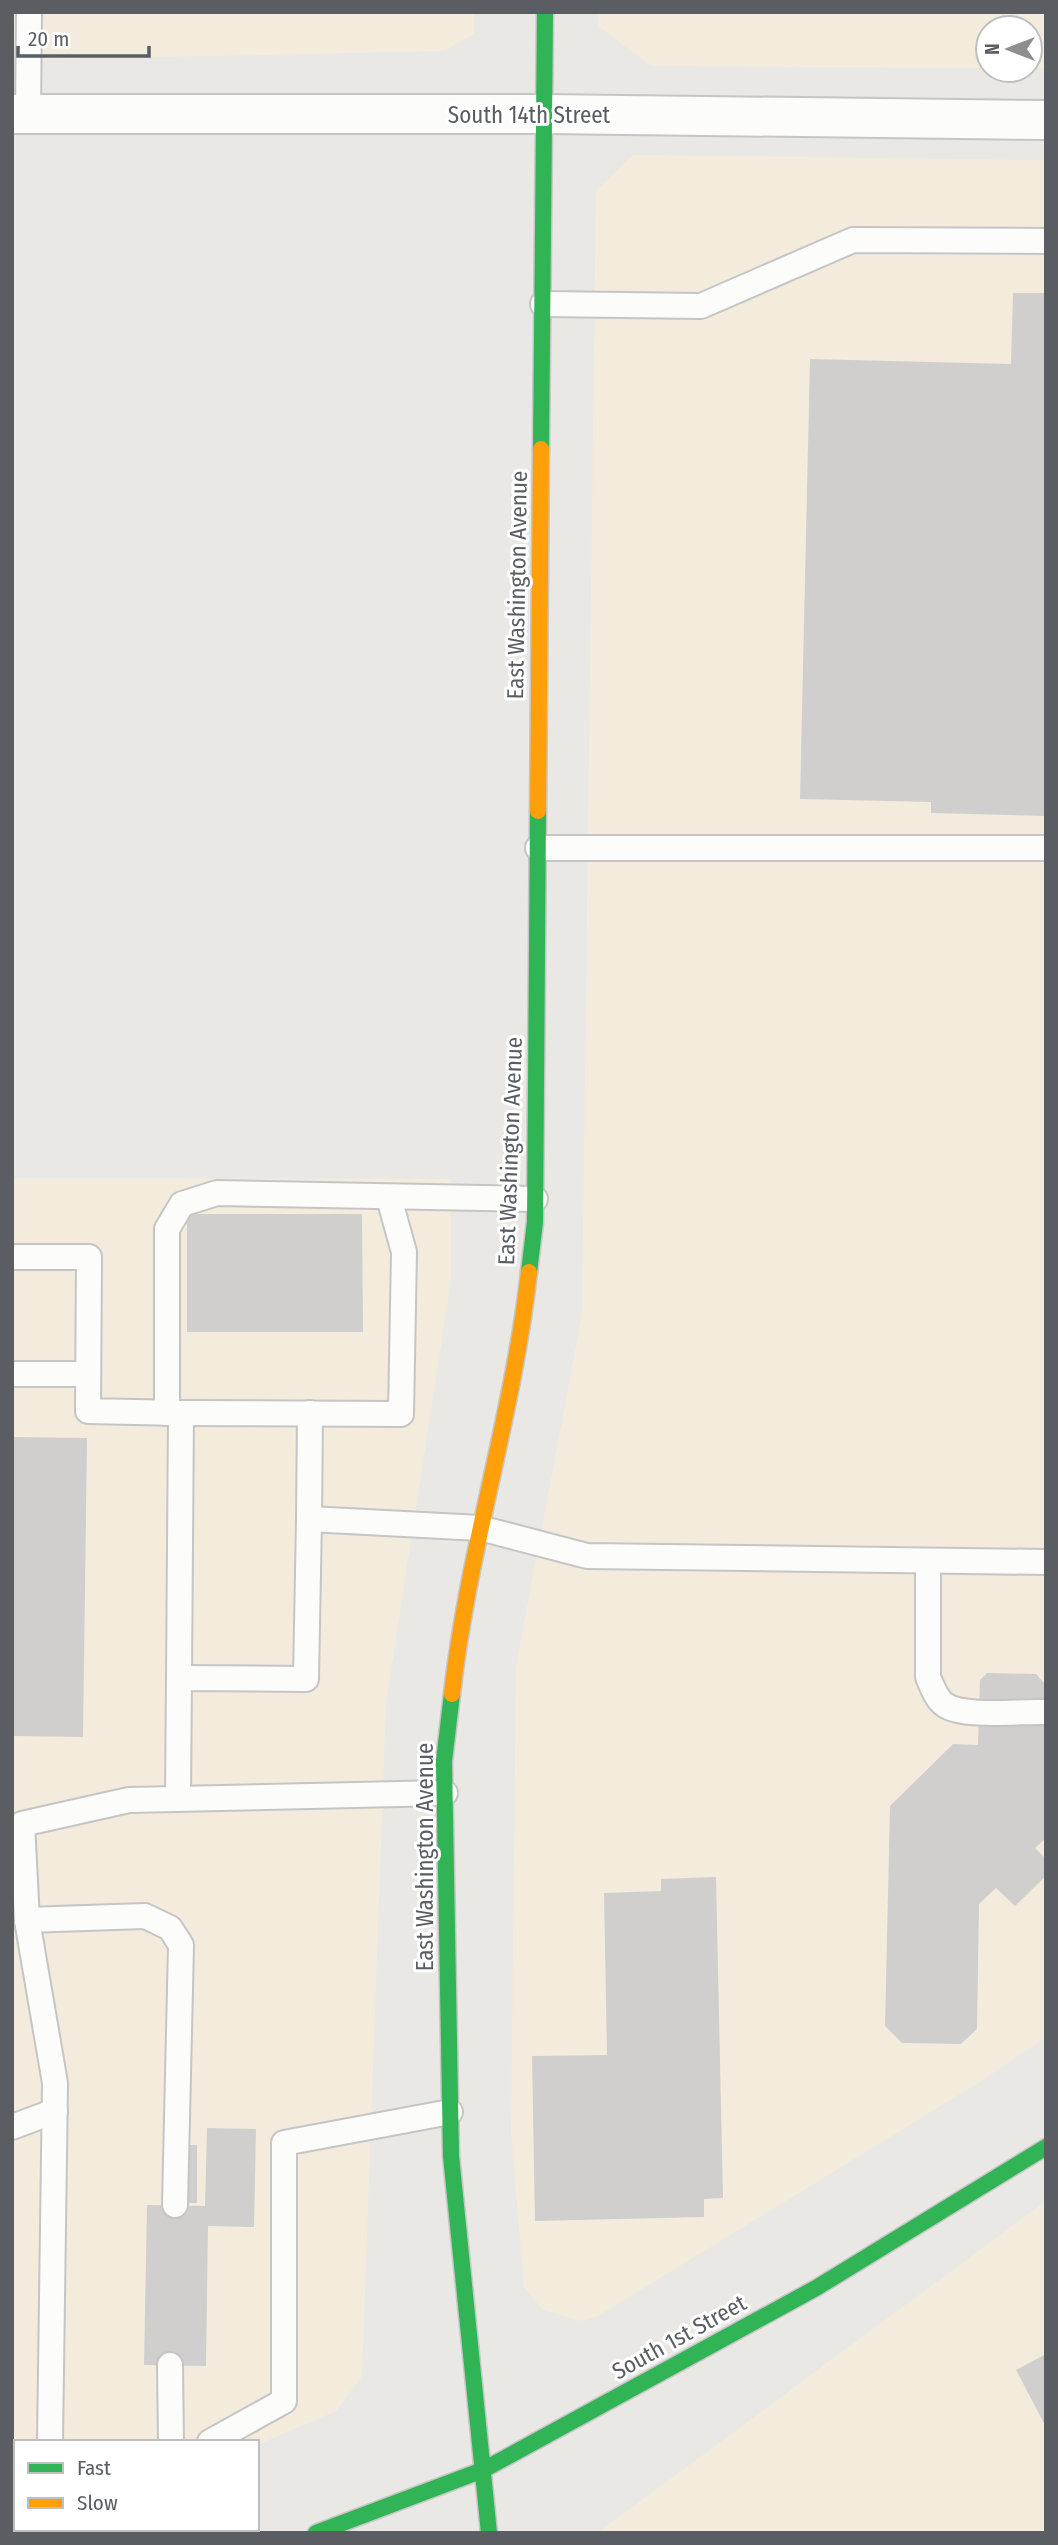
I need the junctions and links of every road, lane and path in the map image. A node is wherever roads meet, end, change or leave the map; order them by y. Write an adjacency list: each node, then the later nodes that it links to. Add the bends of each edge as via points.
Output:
1 (29, 12): 3 (lane)
2 (545, 12): 4 (street, East Washington Avenue)
3 (20, 114): 4 (street, South 14th Street)
4 (544, 114): 5 (street, South 14th Street); 7 (street, East Washington Avenue)
5 (1046, 120)
6 (1046, 240): 7 (lane, via 853,240 701,306)
7 (543, 304): 8 (street, East Washington Avenue)
8 (538, 848): 9 (lane); 11 (street, East Washington Avenue)
9 (1046, 848)
10 (389, 1198): 11 (lane); 15 (lane, via 217,1193 182,1205 167,1229); 16 (lane, via 404,1252 401,1414)
11 (535, 1199): 18 (street, East Washington Avenue, via 522,1337)
12 (12, 1257): 14 (lane, via 89,1258)
13 (12, 1374): 14 (lane)
14 (88, 1374): 15 (lane, via 88,1411)
15 (174, 1413): 16 (lane); 21 (lane)
16 (310, 1413): 17 (lane)
17 (309, 1519): 18 (lane); 21 (lane, via 306,1679)
18 (480, 1528): 19 (lane, via 587,1556); 23 (street, East Washington Avenue, via 460,1618 444,1761)
19 (928, 1561): 20 (lane); 22 (lane, via 928,1677 935,1693 945,1705 962,1711)
20 (1046, 1562)
21 (179, 1678): 24 (lane)
22 (1046, 1712)
23 (445, 1793): 24 (lane); 28 (street, East Washington Avenue)
24 (178, 1799): 25 (lane, via 129,1800)
25 (17, 1826): 26 (lane)
26 (27, 1920): 27 (lane, via 55,2083); 31 (lane, via 145,1916 170,1928 181,1945)
27 (55, 2111): 29 (lane); 33 (lane)
28 (450, 2112): 35 (lane, via 285,2143 285,2401); 36 (street, East Washington Avenue)
29 (12, 2127)
30 (1046, 2147): 36 (street, South 1st Street, via 816,2288)
31 (175, 2205)
32 (170, 2365): 34 (lane)
33 (50, 2440)
34 (171, 2440)
35 (214, 2440)
36 (484, 2470): 37 (street, South 1st Street); 38 (street, East Washington Avenue)
37 (316, 2533)
38 (489, 2533)

